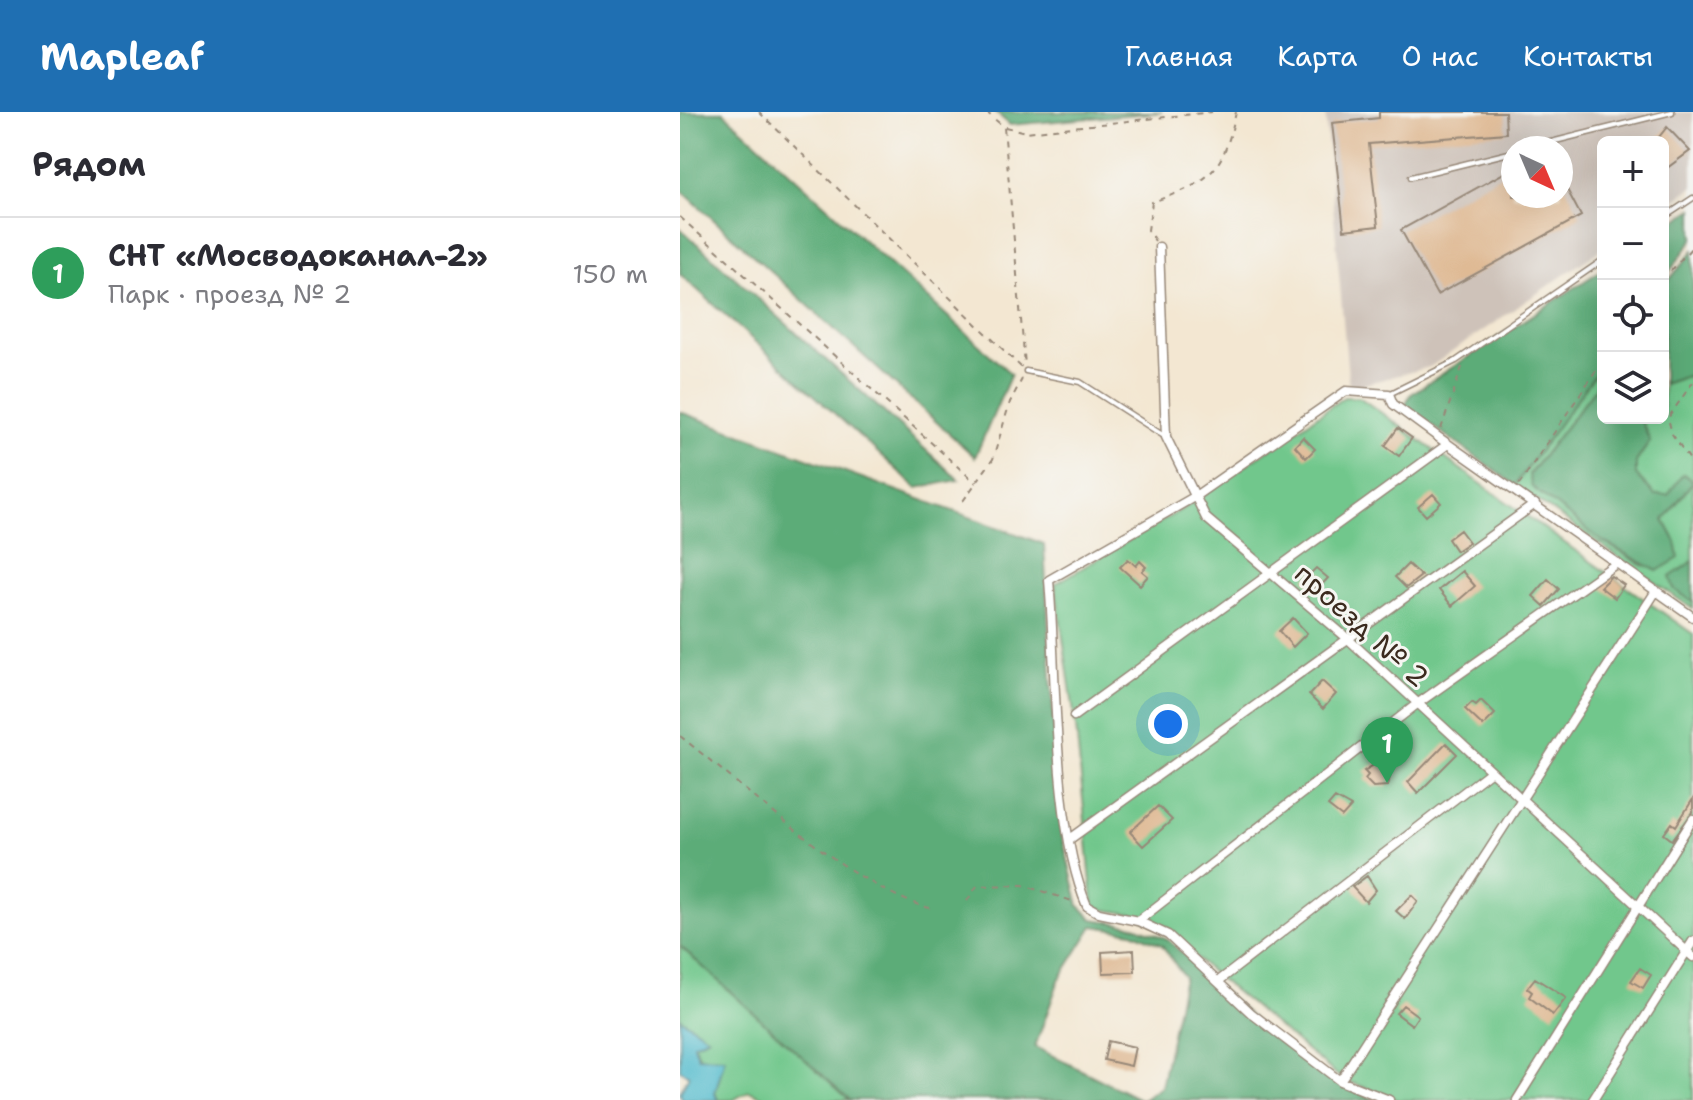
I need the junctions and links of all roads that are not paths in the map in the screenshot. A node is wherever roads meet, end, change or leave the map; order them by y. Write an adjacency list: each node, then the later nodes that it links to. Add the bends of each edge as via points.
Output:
1 (1672, 112): 2 (lane)
2 (1573, 137)
3 (1501, 155): 4 (lane)
4 (1411, 177)
5 (1693, 198): 6 (lane)
6 (1669, 214)
7 (1159, 247): 11 (street, проезд № 2)
8 (1597, 264): 10 (lane, via 1459,359)
9 (1026, 371): 11 (lane, via 1080,382)
10 (1389, 394): 12 (street, via 1393,404); 13 (street, via 1346,391)
11 (1166, 437): 13 (street, проезд № 2)
12 (1448, 444): 14 (street); 16 (street)
13 (1194, 497): 16 (street, проезд № 2, via 1206,518); 25 (street, via 1049,580)
14 (1535, 504): 15 (street); 19 (street)
15 (1617, 563): 17 (street); 20 (street)
16 (1270, 571): 19 (street, проезд № 2); 21 (street)
17 (1656, 591): 18 (street); 23 (street)
18 (1693, 617)
19 (1347, 638): 20 (street, проезд № 2); 25 (street)
20 (1417, 704): 22 (street, проезд № 2); 27 (street)
21 (1074, 716)
22 (1490, 772): 23 (street, проезд № 2); 30 (street)
23 (1522, 798): 26 (street, проезд № 2); 31 (street)
24 (1693, 819): 26 (street)
25 (1070, 839): 27 (street, via 1087,906)
26 (1639, 904): 29 (street, проезд № 2); 33 (street)
27 (1138, 921): 30 (street, via 1168,935)
28 (1693, 941): 29 (street)
29 (1690, 954): 34 (street)
30 (1220, 980): 31 (street, via 1251,1013)
31 (1340, 1081): 32 (street)
32 (1389, 1100)
33 (1517, 1100)
34 (1593, 1100)

